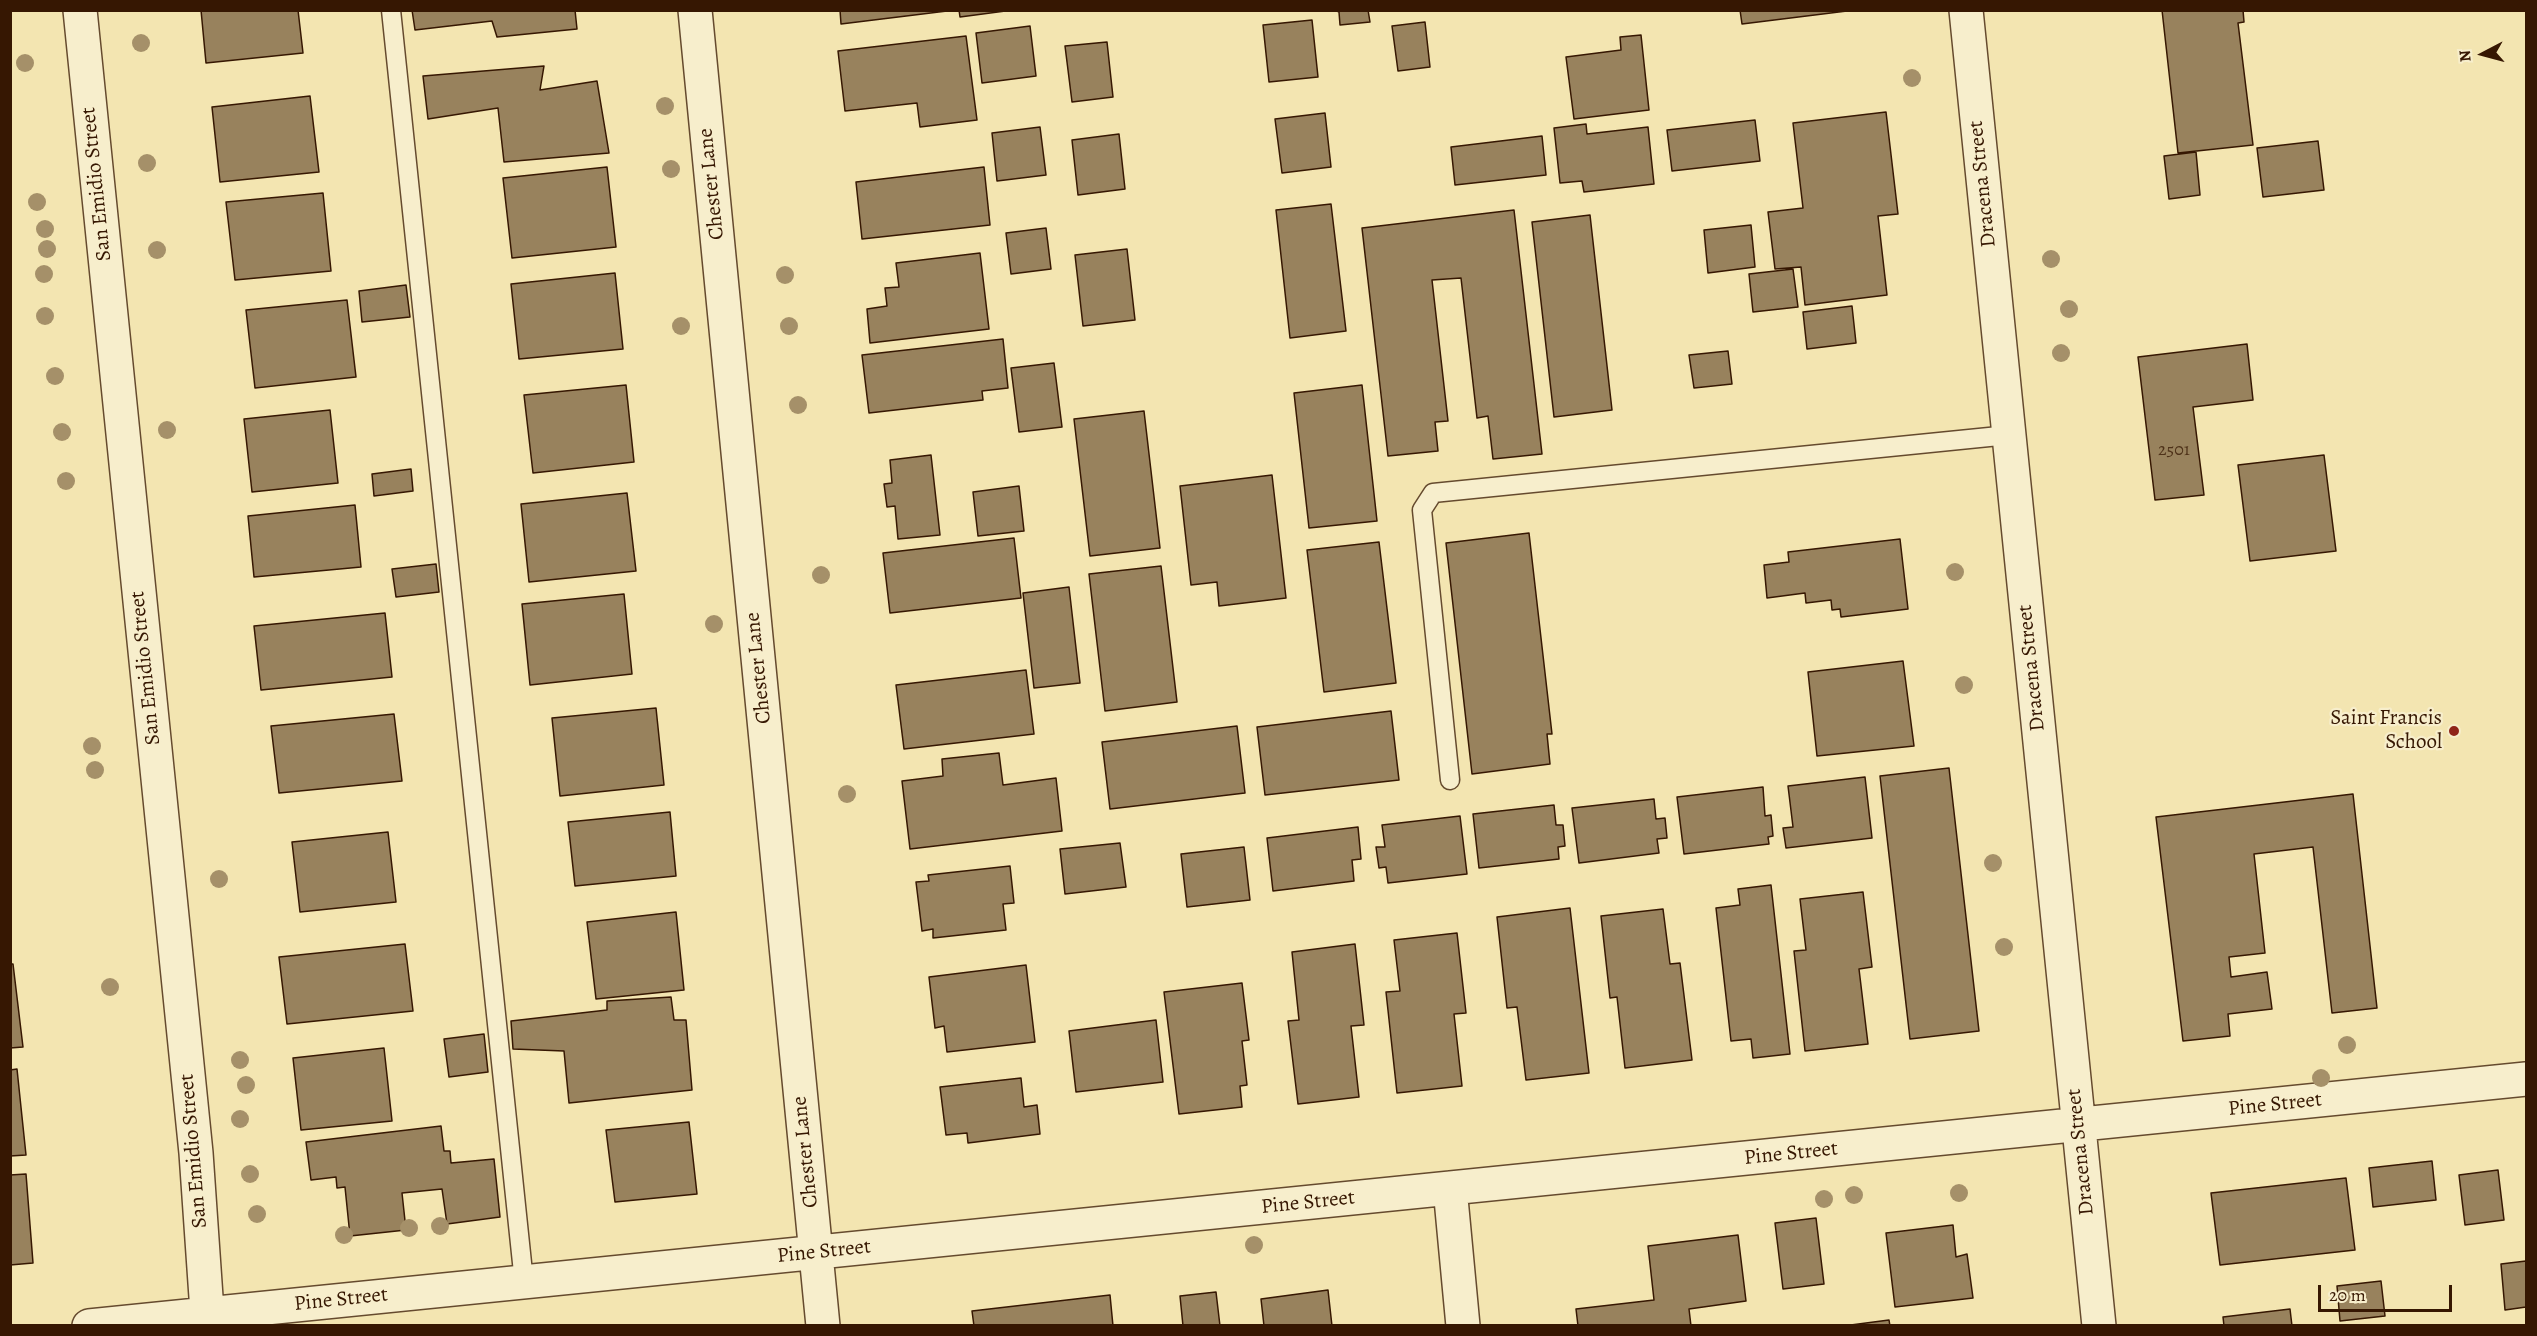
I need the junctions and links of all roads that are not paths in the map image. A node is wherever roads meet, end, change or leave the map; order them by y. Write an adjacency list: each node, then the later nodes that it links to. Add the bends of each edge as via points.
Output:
1 (80, 10): 12 (street, San Emidio Street, via 196,1153)
2 (392, 10): 11 (lane)
3 (695, 10): 10 (street, Chester Lane)
4 (1966, 10): 5 (street, Dracena Street)
5 (2009, 435): 6 (lane, via 1433,493 1422,510); 8 (street, Dracena Street)
6 (1450, 780)
7 (2526, 1079): 8 (street, Pine Street)
8 (2078, 1125): 9 (street, Pine Street); 16 (street, Dracena Street)
9 (1450, 1188): 10 (street, Pine Street); 15 (street)
10 (816, 1252): 11 (street, Pine Street); 14 (street, Chester Lane)
11 (524, 1282): 12 (street, Pine Street)
12 (208, 1320): 13 (street, Pine Street)
13 (89, 1326)
14 (823, 1326)
15 (1463, 1326)
16 (2098, 1326)

